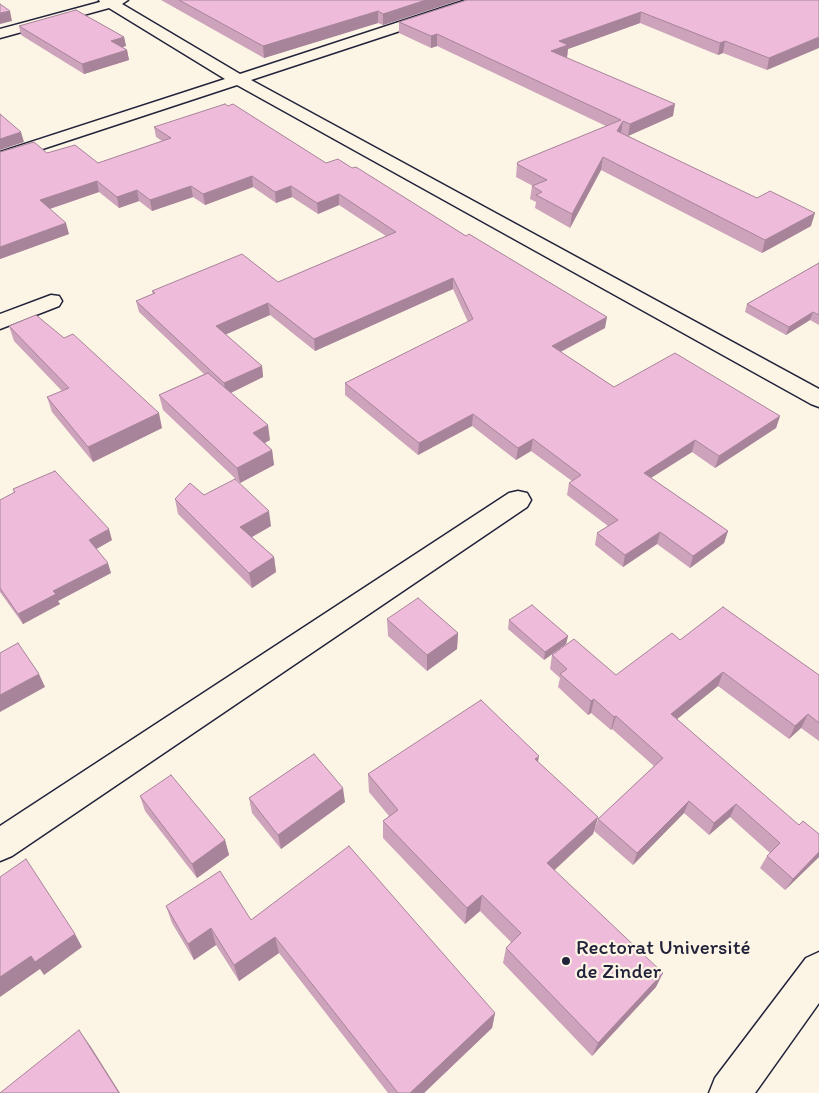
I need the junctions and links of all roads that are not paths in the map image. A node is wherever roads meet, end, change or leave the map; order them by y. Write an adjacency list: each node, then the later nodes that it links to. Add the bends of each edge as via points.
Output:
1 (480, 0): 4 (street)
2 (112, 1): 3 (street); 4 (street)
3 (0, 34)
4 (236, 79): 5 (street); 8 (street)
5 (0, 158)
6 (51, 301): 7 (street)
7 (0, 322)
8 (819, 399)
9 (518, 500): 10 (street)
10 (0, 845)
11 (819, 972): 12 (street)
12 (730, 1093)

